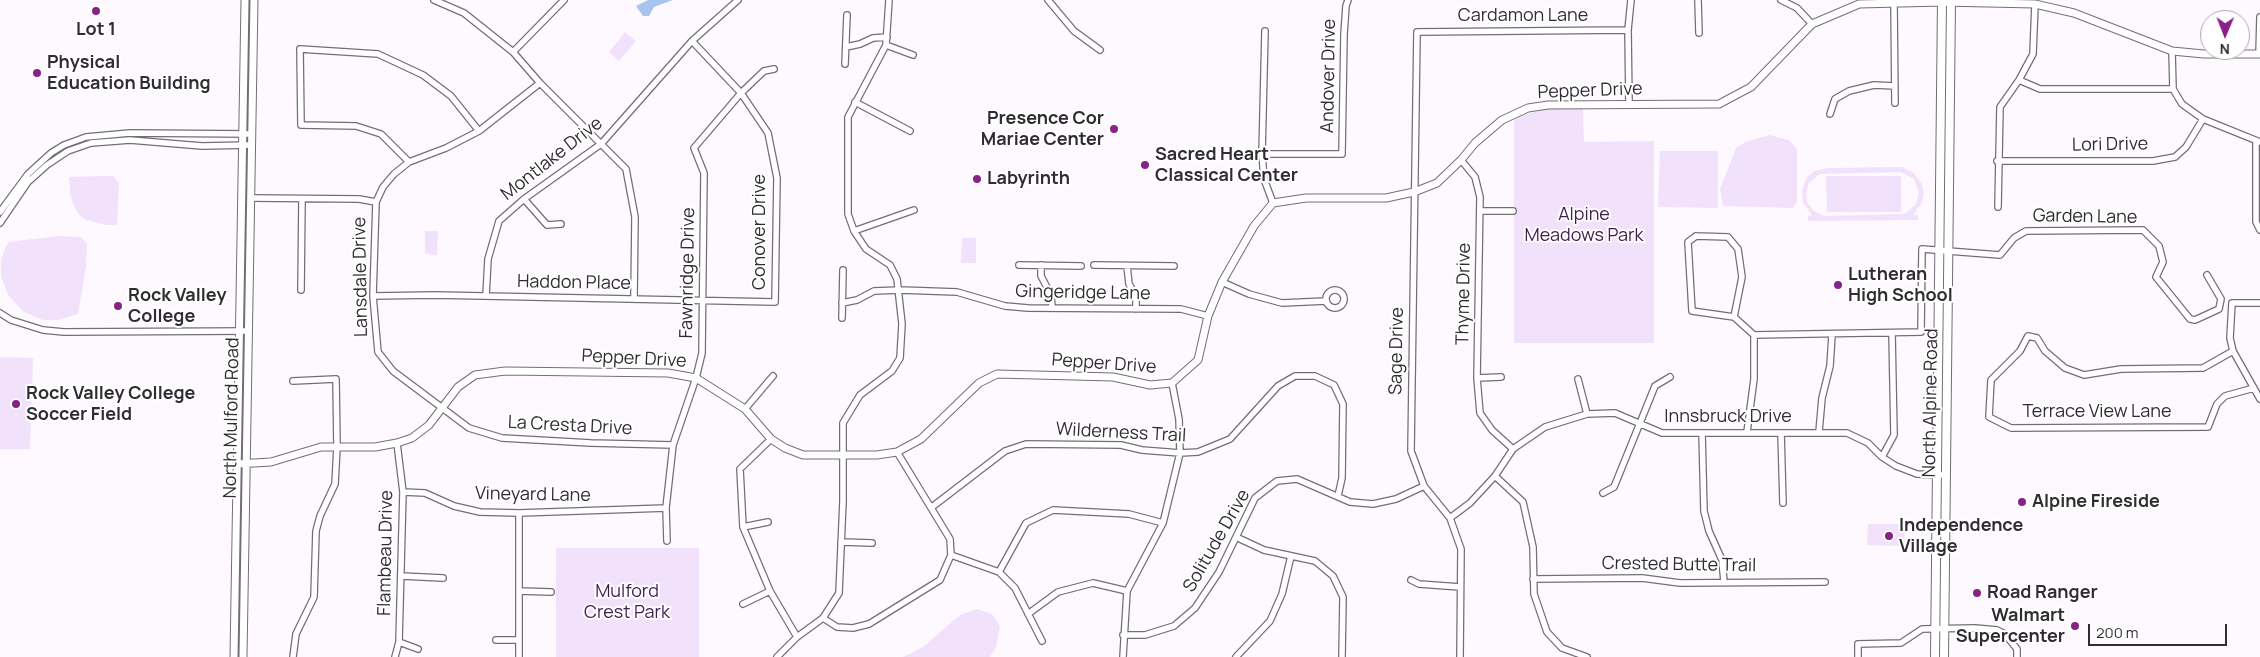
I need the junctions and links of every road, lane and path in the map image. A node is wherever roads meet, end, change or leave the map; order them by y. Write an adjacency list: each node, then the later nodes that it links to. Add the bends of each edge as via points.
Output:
1 (245, 0): 47 (street, North Mulford Road)
2 (254, 0): 48 (street, North Mulford Road)
3 (434, 0): 29 (street, via 464,14)
4 (564, 0): 29 (street)
5 (738, 0): 25 (street, Montlake Drive)
6 (889, 0): 24 (street)
7 (1048, 0): 28 (street, via 1074,31)
8 (1348, 0): 53 (street, Andover Drive, via 1344,34 1342,154)
9 (1631, 0): 20 (street)
10 (1698, 0): 23 (street)
11 (1781, 0): 19 (street, via 1797,8)
12 (1942, 1): 13 (street, Pepper Drive); 15 (street, Pepper Drive); 73 (main road, North Alpine Road)
13 (1951, 1): 16 (street, Pepper Drive); 74 (main road, North Alpine Road)
14 (1859, 2): 15 (street, Pepper Drive); 19 (street, Pepper Drive)
15 (1894, 3): 37 (street)
16 (2035, 4): 30 (street, Pepper Drive, via 2074,13); 35 (street, via 2033,54)
17 (847, 15): 27 (street)
18 (2260, 17): 31 (street)
19 (1812, 24): 42 (street, Pepper Drive, via 1751,87 1719,104)
20 (1628, 30): 22 (street, Cardamon Lane); 42 (street)
21 (1265, 31): 53 (street)
22 (1417, 32): 57 (street, Sage Drive)
23 (1699, 33)
24 (887, 37): 26 (street); 27 (street)
25 (692, 41): 39 (street, Conover Drive); 50 (street, Montlake Drive)
26 (886, 45): 32 (street); 40 (street)
27 (846, 47): 33 (street)
28 (1100, 50)
29 (513, 52): 36 (street)
30 (2172, 52): 31 (street, Pepper Drive); 38 (street)
31 (2260, 54)
32 (913, 55)
33 (845, 64)
34 (774, 69): 39 (street, Fawnridge Drive, via 764,71)
35 (2019, 80): 38 (street, via 2040,90); 55 (street, via 2000,107)
36 (540, 83): 45 (street, Lansdale Drive); 50 (street)
37 (1895, 86): 41 (street); 43 (street, via 1874,85 1849,91 1835,99)
38 (2173, 89): 44 (street, via 2182,104)
39 (741, 93): 89 (street, Fawnridge Drive, via 694,148 704,173); 91 (street, Conover Drive, via 768,133 777,178)
40 (855, 102): 46 (street); 72 (street, via 848,118 848,214)
41 (1895, 103)
42 (1629, 105): 54 (street, Pepper Drive, via 1528,108 1502,120 1475,143)
43 (1830, 114)
44 (2203, 119): 49 (street); 55 (street, Lori Drive, via 2186,147 2175,157)
45 (479, 131): 56 (street, Lansdale Drive); 56 (street, via 452,96 423,75 378,54 300,49 301,125 356,126 381,134)
46 (910, 131)
47 (242, 134): 48 (street); 51 (street, North Mulford Road); 58 (street, via 130,133 86,137 51,153 28,174)
48 (251, 134): 52 (street, North Mulford Road)
49 (2258, 142): 71 (street, via 2256,222)
50 (602, 144): 60 (street, Montlake Drive); 88 (street, via 626,169 635,216)
51 (242, 145): 52 (street); 58 (street, via 130,140 91,143 55,158); 100 (street, North Mulford Road)
52 (251, 145): 59 (street, North Mulford Road)
53 (1262, 154): 63 (street, via 1264,179)
54 (1462, 160): 57 (street, Pepper Drive, via 1437,183); 66 (street, Thyme Drive, via 1478,182)
55 (1998, 161): 64 (street)
56 (409, 162): 62 (street, Lansdale Drive, via 394,174)
57 (1414, 192): 63 (street, Pepper Drive, via 1386,198 1306,198); 137 (street, Sage Drive, via 1411,451)
58 (13, 198): 68 (street); 69 (street)
59 (251, 198): 61 (street); 101 (street, North Mulford Road)
60 (524, 199): 70 (street, via 547,225); 87 (street, Montlake Drive, via 499,221 488,259)
61 (302, 200): 62 (street, via 359,199); 84 (street)
62 (376, 202): 86 (street, Lansdale Drive)
63 (1272, 202): 83 (street, Pepper Drive, via 1254,226)
64 (1998, 208)
65 (914, 210): 72 (street)
66 (1480, 211): 67 (street); 110 (street, Thyme Drive)
67 (1513, 211)
68 (0, 212)
69 (0, 223)
70 (561, 224)
71 (2260, 230)
72 (854, 231): 85 (street, via 866,249 890,265)
73 (1939, 250): 74 (street); 102 (street, via 1922,249 1921,332); 135 (main road, North Alpine Road)
74 (1948, 250): 82 (street, Garden Lane, via 2000,255 2014,238 2026,231 2143,230 2159,246 2164,262 2156,277 2190,319 2195,320 2219,309 2221,299); 135 (main road, North Alpine Road)
75 (1019, 265): 77 (street, Gingeridge Lane)
76 (1094, 265): 79 (street, Gingeridge Lane)
77 (1041, 266): 78 (street, Gingeridge Lane); 94 (street, via 1041,276 1051,295)
78 (1081, 266)
79 (1126, 266): 80 (street, Gingeridge Lane); 95 (street, via 1129,284 1136,296)
80 (1174, 266)
81 (843, 270): 92 (street)
82 (2207, 275)
83 (1222, 282): 90 (street, via 1282,303); 97 (street, Pepper Drive)
84 (301, 290)
85 (900, 290): 92 (street, Gingeridge Lane, via 874,291 857,300); 94 (street, Gingeridge Lane, via 957,292 1005,306); 131 (street, via 900,358 892,371 853,404 843,423)
86 (373, 296): 87 (street, Haddon Place); 116 (street, Lansdale Drive, via 378,352 393,371)
87 (486, 296): 88 (street, Haddon Place)
88 (634, 298): 89 (street, Haddon Place)
89 (702, 301): 91 (street, Haddon Place); 109 (street, Fawnridge Drive, via 702,353)
90 (1326, 301)
91 (775, 302)
92 (842, 302): 99 (street)
93 (2260, 303): 105 (street, via 2232,303 2230,338)
94 (1052, 307): 95 (street, Gingeridge Lane)
95 (1136, 309): 97 (street, Gingeridge Lane, via 1181,310)
96 (0, 314): 100 (street, via 43,330 64,332)
97 (1208, 316): 113 (street, Pepper Drive, via 1198,360)
98 (1734, 317): 98 (street, via 1742,277 1738,249 1728,237 1696,236 1688,242 1692,311); 103 (street)
99 (842, 318)
100 (239, 331): 101 (street); 133 (street, North Mulford Road)
101 (248, 331): 134 (street, North Mulford Road)
102 (1892, 334): 104 (street); 132 (street, via 1894,435)
103 (1754, 335): 104 (street); 120 (street, via 1754,379)
104 (1832, 335): 121 (street)
105 (2233, 351): 114 (street); 114 (street, Terrace View Lane, via 2203,368 2121,369 2084,375 2065,368 2045,351 2037,338 2028,336 2020,351 1991,380 1989,416 2011,428 2208,427 2217,404 2225,396)
106 (773, 376): 117 (street)
107 (1501, 377): 110 (street)
108 (1670, 377): 119 (street, via 1655,386)
109 (696, 378): 116 (street, Pepper Drive, via 668,373 505,371 476,375 458,387); 117 (street, Pepper Drive); 126 (street, Fawnridge Drive)
110 (1477, 378): 128 (street, Thyme Drive, via 1480,413 1492,430)
111 (1578, 379): 118 (street)
112 (293, 381): 127 (street, via 336,379)
113 (1172, 382): 129 (street, Pepper Drive, via 1150,385 1113,377 997,374 979,383 921,439); 130 (street, via 1179,419)
114 (2254, 388): 115 (street)
115 (2260, 399)
116 (443, 409): 125 (street, Pepper Drive, via 420,432); 126 (street, La Cresta Drive, via 469,428 502,438)
117 (745, 409): 124 (street, Pepper Drive)
118 (1587, 414): 119 (street, Innsbruck Drive, via 1615,413); 128 (street, Innsbruck Drive, via 1545,427)
119 (1640, 425): 122 (street, Innsbruck Drive, via 1662,433); 139 (street, via 1614,487)
120 (1747, 432): 122 (street, Innsbruck Drive); 123 (street, Innsbruck Drive)
121 (1819, 432): 123 (street, Innsbruck Drive); 132 (street, Innsbruck Drive, via 1846,433 1868,443)
122 (1702, 433): 160 (street, via 1704,510 1722,560)
123 (1781, 433): 141 (street)
124 (771, 439): 131 (street, Pepper Drive, via 803,455); 148 (street, via 740,469)
125 (397, 443): 127 (street, Pepper Drive); 138 (street, Flambeau Drive)
126 (673, 445): 143 (street, Fawnridge Drive)
127 (336, 447): 134 (street, Pepper Drive, via 314,448 271,462); 181 (street, via 335,484 316,531 314,597 296,634)
128 (1513, 449): 136 (street, Innsbruck Drive)
129 (897, 452): 131 (street, Pepper Drive); 142 (street)
130 (1180, 453): 140 (street, Wilderness Trail, via 1198,452 1230,438 1278,386 1295,376 1315,376 1334,385 1343,404 1342,478); 142 (street, Wilderness Trail, via 1121,445 1026,444 1005,451); 147 (street)
131 (842, 454): 151 (street)
132 (1882, 457): 135 (street, Innsbruck Drive, via 1917,474)
133 (237, 464): 134 (street, Pepper Drive); 179 (street, North Mulford Road)
134 (246, 464): 180 (street, North Mulford Road)
135 (1941, 475): 170 (main road, North Alpine Road); 171 (main road, North Alpine Road)
136 (1495, 476): 145 (street, Innsbruck Drive, via 1470,503); 158 (street, via 1523,502 1533,547)
137 (1424, 486): 140 (street, Solitude Drive, via 1396,499 1373,504 1350,502); 145 (street, Sage Drive)
138 (403, 492): 144 (street, Vineyard Lane, via 425,493 454,506 480,512); 156 (street, Flambeau Drive)
139 (1603, 493)
140 (1338, 496): 149 (street, Solitude Drive, via 1298,479 1278,482 1255,498)
141 (1783, 503)
142 (932, 507): 153 (street, via 950,539)
143 (666, 508): 144 (street, Vineyard Lane); 150 (street, Fawnridge Drive)
144 (519, 513): 165 (street)
145 (1450, 518): 162 (street, Sage Drive, via 1461,548)
146 (768, 522): 148 (street)
147 (1163, 523): 155 (street, via 1129,514 1053,510 1026,523); 163 (street)
148 (743, 527): 164 (street)
149 (1236, 537): 154 (street, via 1264,550); 172 (street, Solitude Drive, via 1219,572 1195,608 1174,626 1145,635)
150 (667, 542)
151 (841, 542): 152 (street); 169 (street, via 839,593)
152 (872, 543)
153 (951, 555): 155 (street); 169 (street, via 940,580 869,624 837,627)
154 (1291, 556): 186 (street, via 1282,594 1270,621); 187 (street, via 1314,561 1333,576 1343,597)
155 (999, 572): 168 (street, via 1015,588)
156 (401, 576): 157 (street); 177 (street, Flambeau Drive)
157 (443, 578)
158 (1533, 579): 160 (street, Crested Butte Trail, via 1642,578 1680,583); 189 (street, via 1534,594 1547,632 1562,648)
159 (1411, 580): 162 (street, via 1419,584)
160 (1724, 582): 161 (street, Crested Butte Trail)
161 (1825, 582)
162 (1460, 587): 188 (street, Sage Drive)
163 (1127, 590): 168 (street, via 1093,583 1058,592); 172 (street)
164 (770, 591): 167 (street); 173 (street)
165 (519, 592): 166 (street); 175 (street)
166 (552, 592)
167 (743, 604)
168 (1028, 614): 176 (street)
169 (823, 618): 173 (street)
170 (1935, 629): 171 (street); 190 (street, via 1918,630 1901,643 1858,644); 191 (main road, North Alpine Road)
171 (1944, 629): 192 (main road, North Alpine Road); 193 (street, via 1997,630 2010,639 2017,649)
172 (1123, 635): 185 (street)
173 (797, 637): 184 (street)
174 (496, 640): 175 (street)
175 (520, 640): 183 (street)
176 (1042, 641)
177 (400, 642): 178 (street); 182 (street)
178 (418, 649)
179 (234, 657)
180 (243, 657)
181 (293, 657)
182 (394, 657)
183 (520, 657)
184 (777, 657)
185 (1123, 657)
186 (1236, 657)
187 (1342, 657)
188 (1460, 657)
189 (1587, 657)
190 (1858, 657)
191 (1934, 657)
192 (1944, 657)
193 (2017, 657)

